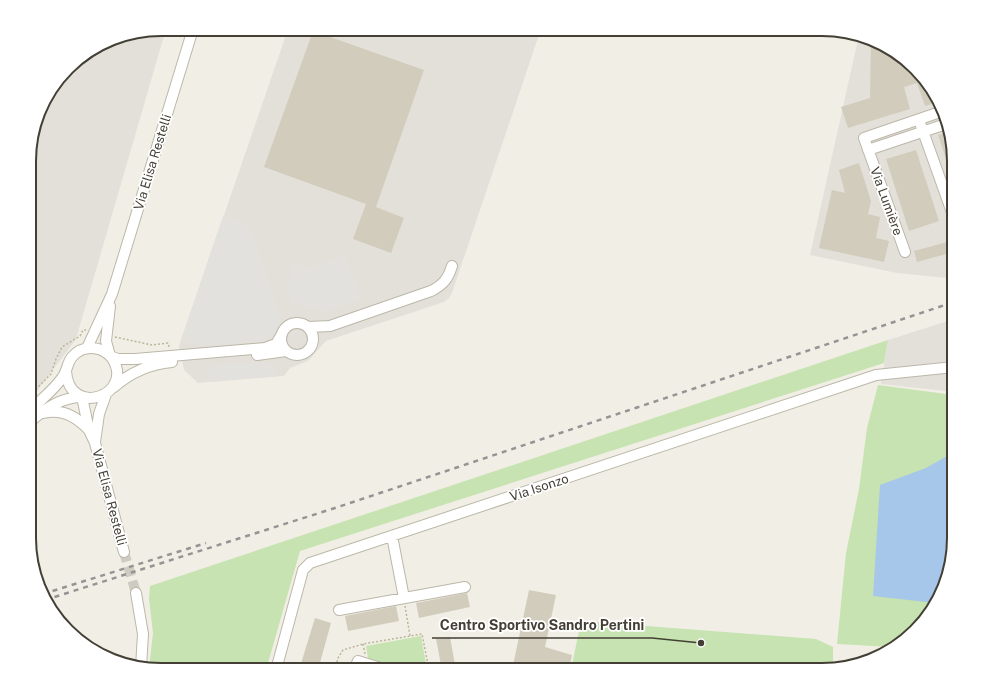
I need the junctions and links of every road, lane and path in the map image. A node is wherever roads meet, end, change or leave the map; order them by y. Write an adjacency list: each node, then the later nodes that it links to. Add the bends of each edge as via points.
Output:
1 (191, 36): 10 (street, Via Elisa Restelli)
2 (937, 114): 3 (street)
3 (919, 120): 5 (street); 6 (street, via 864,138)
4 (942, 126): 5 (street)
5 (923, 132): 6 (street); 7 (street)
6 (868, 150): 8 (street, Via Lumière)
7 (947, 199)
8 (905, 252)
9 (452, 266): 11 (street, via 447,280 431,292)
10 (112, 294): 15 (street, Via Elisa Restelli); 17 (street, Via Elisa Restelli, via 106,341)
11 (330, 326): 12 (street); 14 (street)
12 (308, 327): 13 (street, via 303,324 292,324); 14 (street)
13 (282, 334): 16 (street, via 282,343); 17 (street, via 276,344 265,348 135,359 118,359)
14 (313, 342): 16 (street, via 308,350 300,355)
15 (87, 348): 17 (street, via 95,348); 19 (street, via 72,356)
16 (286, 351): 20 (street, via 157,364 132,374)
17 (110, 356): 20 (street, via 117,372 116,380)
18 (947, 368): 27 (street, Via Isonzo, via 876,375)
19 (66, 371): 21 (street, via 70,386); 22 (street)
20 (109, 391): 21 (street, via 94,398); 26 (street, via 99,414)
21 (82, 397): 23 (street, via 67,399); 25 (street)
22 (36, 412)
23 (36, 413)
24 (36, 413): 25 (street, via 63,412 76,418)
25 (89, 430): 26 (street)
26 (95, 443): 28 (street, Via Elisa Restelli)
27 (392, 536): 31 (street); 35 (street, Via Isonzo, via 310,563 304,570)
28 (124, 552)
29 (465, 587): 31 (street)
30 (136, 593): 34 (street, via 143,634)
31 (404, 598): 32 (street); 33 (path)
32 (339, 610)
33 (410, 636): 36 (path, via 343,650); 37 (path, via 422,634)
34 (141, 661)
35 (278, 663)
36 (337, 663)
37 (428, 663)

